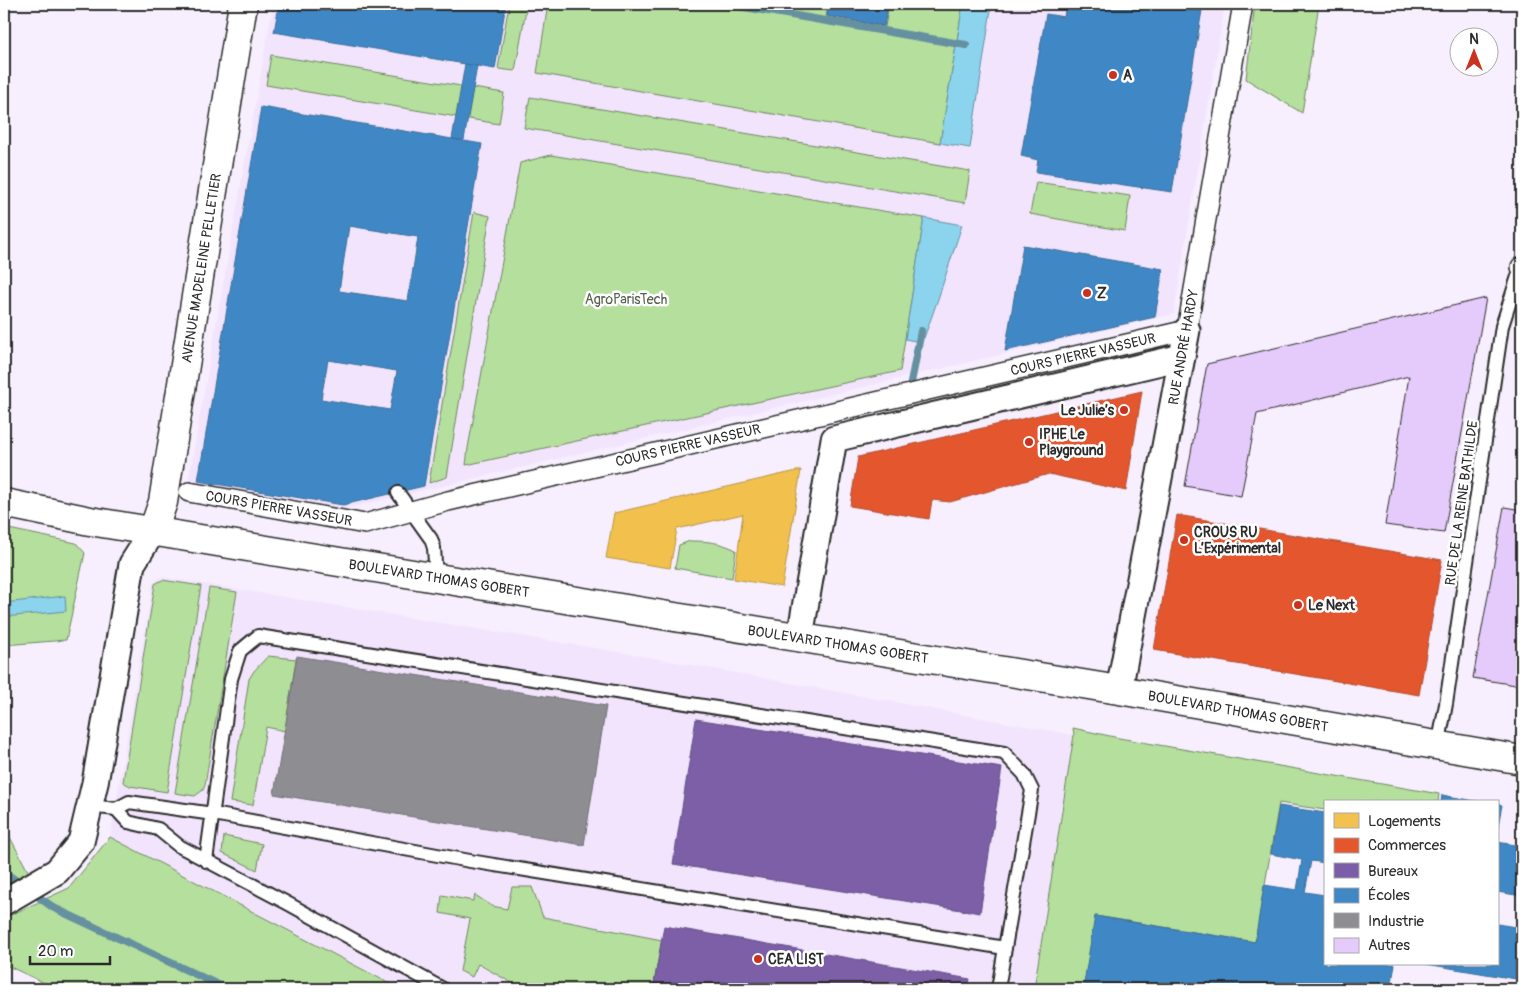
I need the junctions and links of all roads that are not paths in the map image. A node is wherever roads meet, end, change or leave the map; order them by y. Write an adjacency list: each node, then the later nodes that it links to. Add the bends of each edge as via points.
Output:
1 (244, 4): 10 (main road, AVENUE MADELEINE PELLETIER, via 163,502)
2 (1243, 4): 4 (street, RUE ANDRÉ HARDY)
3 (1521, 267): 14 (lane, RUE DE LA REINE BATHILDE, via 1502,326)
4 (1187, 330): 5 (street, RUE ANDRÉ HARDY); 9 (street, COURS PIERRE VASSEUR)
5 (1182, 357): 12 (street, via 834,439); 13 (street, RUE ANDRÉ HARDY)
6 (189, 492): 9 (street, COURS PIERRE VASSEUR, via 365,524)
7 (398, 493): 9 (lane)
8 (4, 503): 10 (main road, BOULEVARD THOMAS GOBERT)
9 (411, 510): 11 (lane, via 431,539)
10 (153, 531): 11 (main road, BOULEVARD THOMAS GOBERT); 16 (street, via 132,564)
11 (436, 577): 12 (main road, BOULEVARD THOMAS GOBERT)
12 (800, 637): 13 (main road, BOULEVARD THOMAS GOBERT)
13 (1119, 690): 14 (main road, BOULEVARD THOMAS GOBERT)
14 (1438, 746): 15 (main road, BOULEVARD THOMAS GOBERT)
15 (1522, 760)
16 (90, 806): 17 (lane); 20 (street, via 81,842 57,871)
17 (116, 809): 18 (lane, via 129,802); 19 (lane, via 128,822 158,829)
18 (213, 814): 19 (lane); 21 (lane, via 470,861); 21 (lane, via 231,679 240,651 258,636 1004,753 1024,774 1032,790)
19 (206, 861): 22 (lane)
20 (4, 902)
21 (1005, 948): 23 (lane)
22 (443, 989)
23 (998, 989)

